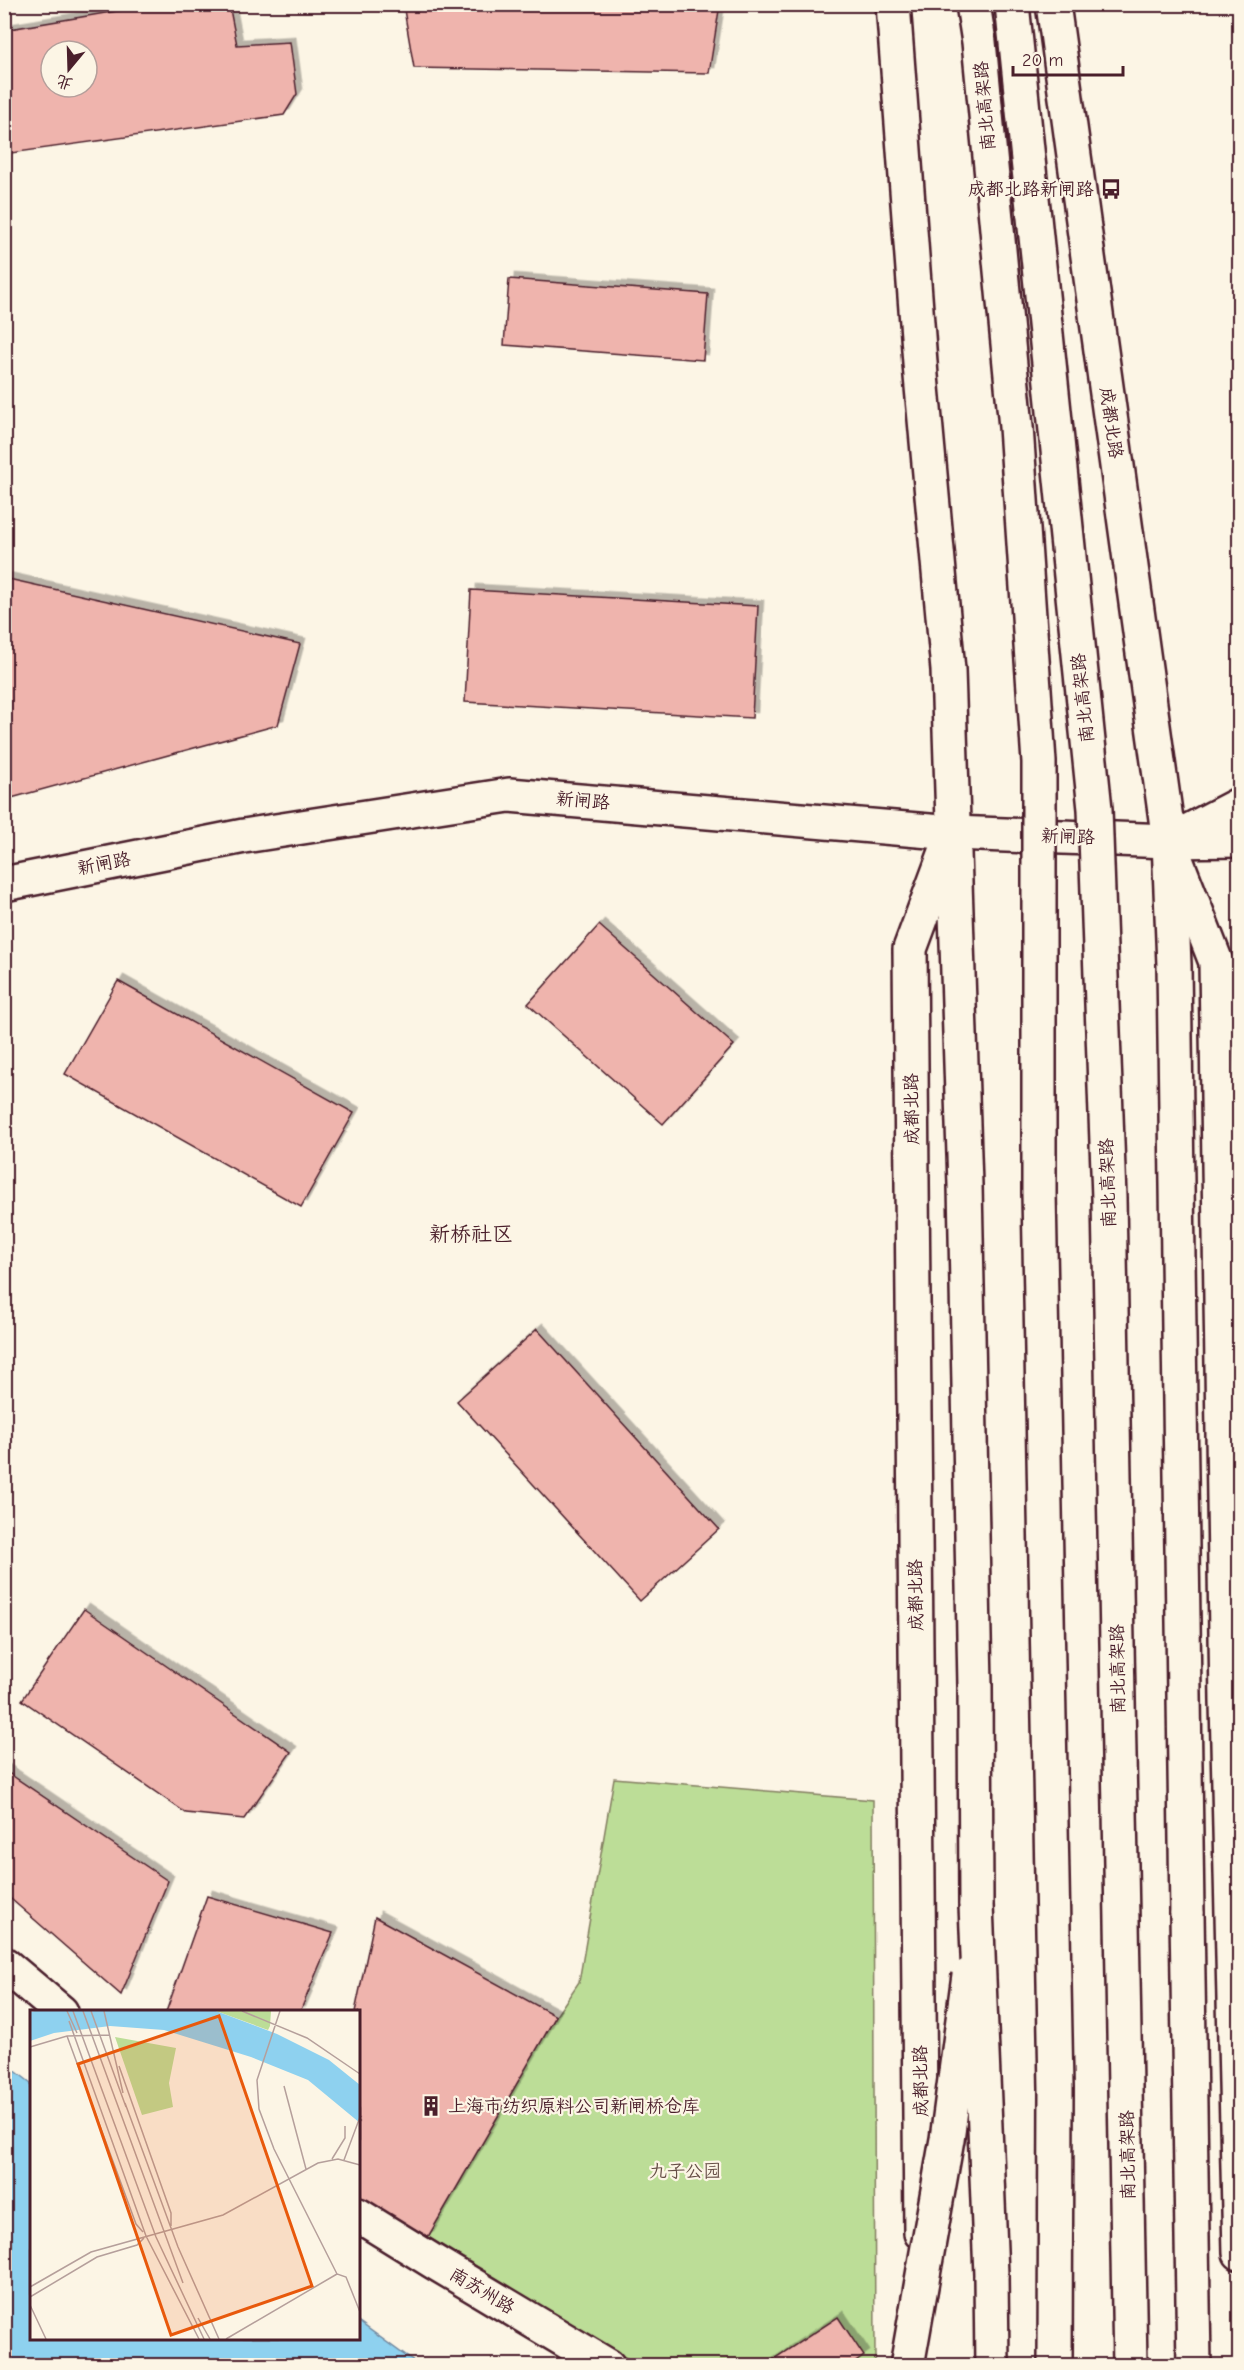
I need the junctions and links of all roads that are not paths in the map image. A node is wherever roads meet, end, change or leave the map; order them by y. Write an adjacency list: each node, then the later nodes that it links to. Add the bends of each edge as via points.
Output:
1 (892, 4): 6 (main road, 成都北路, via 948,670)
2 (973, 4): 15 (main road, 南北高架路, bridge, via 1016,427 1039,762 1039,1193 1056,2065)
3 (1012, 4): 16 (main road, 南北高架路, bridge, via 1095,809 1109,1210)
4 (1053, 4): 8 (main road, 成都北路)
5 (1239, 804): 8 (main road)
6 (953, 833): 8 (main road, 新闸路); 9 (main road, 新闸路, via 509,795 244,836); 10 (main road, 成都北路, via 965,1185); 19 (main road, 成都北路, via 910,949 922,2182)
7 (1239, 840): 8 (main road, 新闸路)
8 (1169, 842): 14 (main road, 成都北路, via 1216,962); 25 (main road, 成都北路, bridge)
9 (4, 884)
10 (976, 1905): 18 (main road, bridge, via 947,2139); 20 (main road, bridge)
11 (4, 1964): 12 (main road)
12 (59, 2010)
13 (360, 2216): 17 (main road, 南苏州路)
14 (1239, 2253)
15 (1056, 2265): 21 (main road, bridge); 22 (main road, 南北高架路, bridge)
16 (1130, 2268): 23 (main road, 南北高架路, bridge); 24 (main road, bridge)
17 (608, 2366)
18 (908, 2366)
19 (920, 2366)
20 (992, 2366)
21 (1047, 2366)
22 (1055, 2366)
23 (1130, 2366)
24 (1139, 2366)
25 (1194, 2366)

